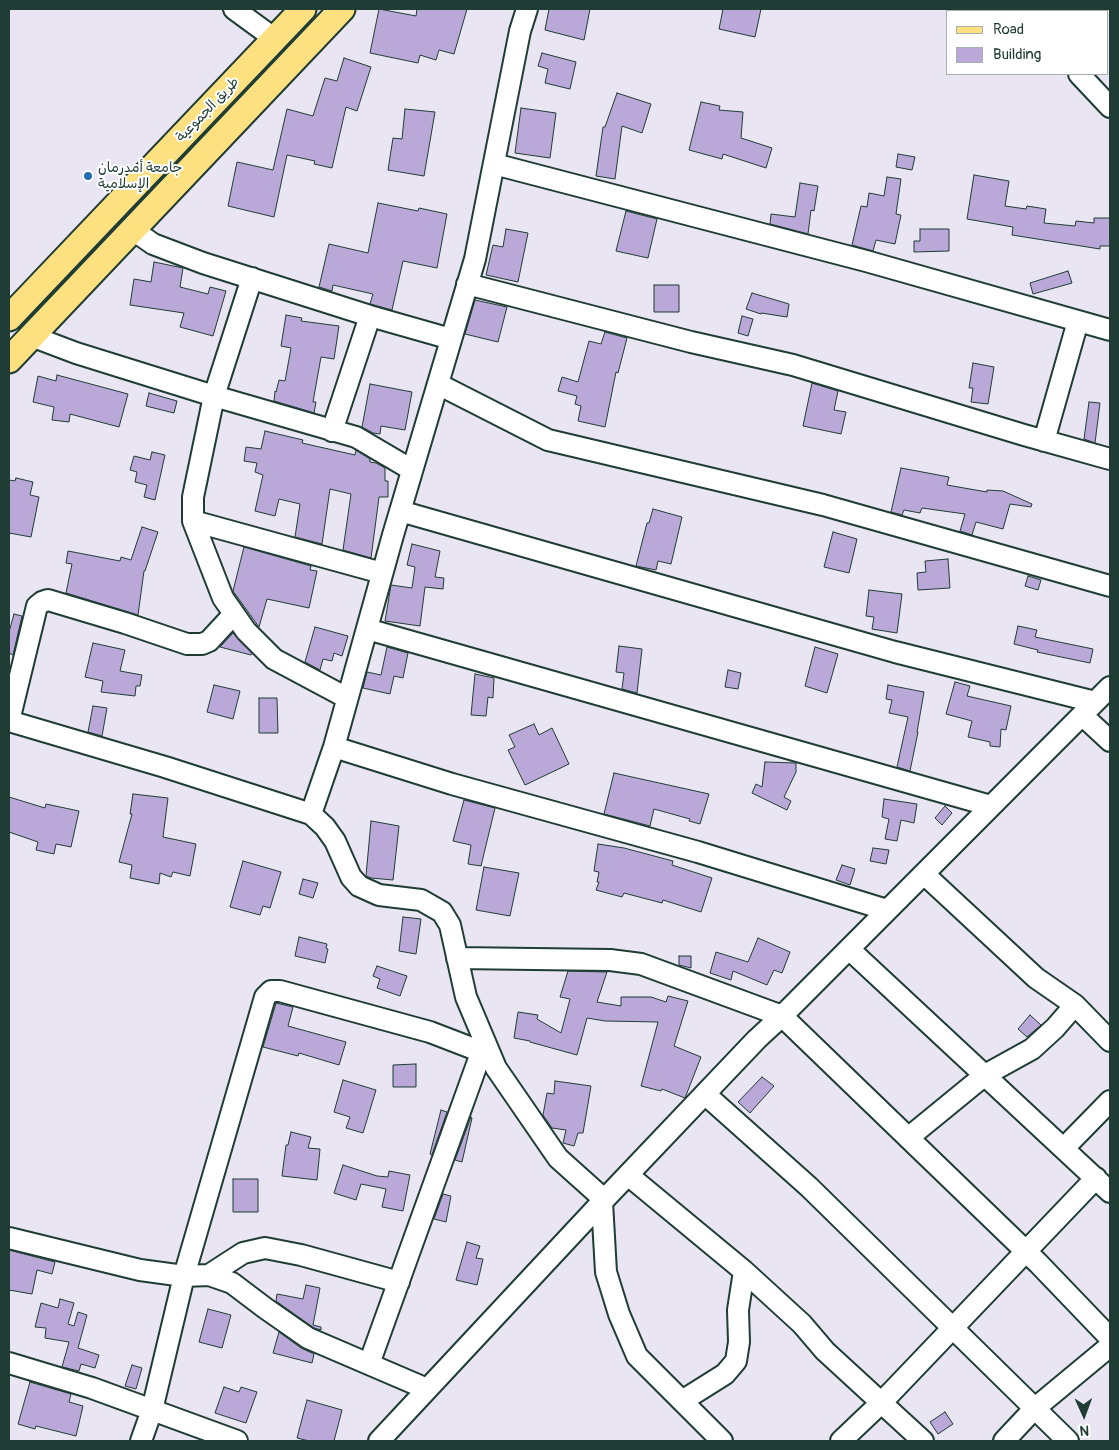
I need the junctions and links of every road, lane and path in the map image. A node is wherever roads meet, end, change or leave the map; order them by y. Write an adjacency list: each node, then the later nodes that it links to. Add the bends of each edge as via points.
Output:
1 (234, 9): 5 (street)
2 (303, 9): 5 (main road, طريق الجموعية)
3 (342, 9): 10 (main road, طريق الجموعية)
4 (527, 9): 8 (street)
5 (275, 40): 9 (main road, طريق الجموعية)
6 (1080, 75): 7 (street)
7 (1110, 107)
8 (494, 164): 13 (street); 16 (street, via 866,261)
9 (135, 187): 10 (main road); 15 (main road, طريق الجموعية)
10 (156, 206): 11 (main road, طريق الجموعية)
11 (132, 230): 12 (street, via 154,244); 18 (main road, طريق الجموعية)
12 (252, 278): 14 (street); 22 (street)
13 (467, 284): 19 (street); 24 (street, via 793,365)
14 (370, 316): 19 (street); 23 (street)
15 (9, 318)
16 (1078, 321): 17 (street); 24 (street)
17 (1110, 330)
18 (31, 336): 20 (main road, طريق الجموعية); 22 (street)
19 (451, 339): 21 (street)
20 (9, 360)
21 (438, 384): 26 (street); 30 (street, via 548,440 824,505)
22 (214, 396): 23 (street); 28 (street, via 193,497)
23 (332, 431): 26 (street, via 356,437)
24 (1044, 440): 25 (street)
25 (1110, 459)
26 (412, 470): 27 (street)
27 (400, 511): 29 (street); 35 (street)
28 (193, 521): 29 (street); 31 (street, via 223,598)
29 (382, 573): 32 (street)
30 (1110, 586)
31 (234, 614): 34 (street, via 246,632 274,659); 36 (street, via 209,641 188,644 48,600 42,602 37,606)
32 (367, 629): 34 (street); 39 (street)
33 (1110, 687): 35 (street)
34 (348, 698): 38 (street)
35 (1089, 709): 37 (street); 39 (street)
36 (9, 721): 40 (street)
37 (1110, 741)
38 (334, 747): 40 (street); 42 (street)
39 (991, 806): 41 (street)
40 (311, 814): 44 (street, via 336,841 352,877 360,886 379,895 421,900 442,912 450,925)
41 (924, 874): 42 (street); 45 (street, via 1036,978)
42 (887, 910): 43 (street)
43 (849, 949): 46 (street); 49 (street)
44 (457, 958): 46 (street, via 610,960 641,964); 48 (street)
45 (1074, 1004): 47 (street); 49 (street, via 1032,1049)
46 (782, 1016): 50 (street); 52 (street)
47 (1110, 1041)
48 (484, 1047): 57 (street, via 558,1158 597,1193); 62 (street, via 280,991 271,992 265,997); 63 (street)
49 (985, 1075): 52 (street); 53 (street)
50 (706, 1095): 54 (street); 64 (street, via 809,1187)
51 (1110, 1101): 53 (street)
52 (908, 1138): 59 (street)
53 (1064, 1148): 55 (street)
54 (628, 1175): 57 (street); 60 (street)
55 (1096, 1178): 56 (street); 59 (street)
56 (1110, 1192)
57 (602, 1202): 69 (street); 70 (street, via 606,1272 619,1314 637,1356)
58 (9, 1238): 62 (street, via 140,1270)
59 (1025, 1251): 64 (street); 65 (street)
60 (744, 1271): 70 (street, via 738,1310 736,1361 725,1374); 71 (street)
61 (209, 1275): 62 (street); 63 (street, via 243,1253 265,1248); 68 (street, via 232,1283 308,1338)
62 (184, 1276): 73 (street)
63 (399, 1282): 68 (street)
64 (953, 1327): 71 (street); 72 (street)
65 (1110, 1338)
66 (1110, 1346): 72 (street)
67 (9, 1363): 73 (street)
68 (369, 1364): 69 (street)
69 (427, 1389): 76 (street)
70 (682, 1400): 77 (street)
71 (882, 1402): 78 (street); 79 (street)
72 (1034, 1409): 80 (street); 81 (street)
73 (152, 1410): 74 (street); 75 (street)
74 (141, 1441)
75 (237, 1441)
76 (379, 1441)
77 (722, 1441)
78 (840, 1441)
79 (923, 1441)
80 (1004, 1441)
81 (1068, 1441)

